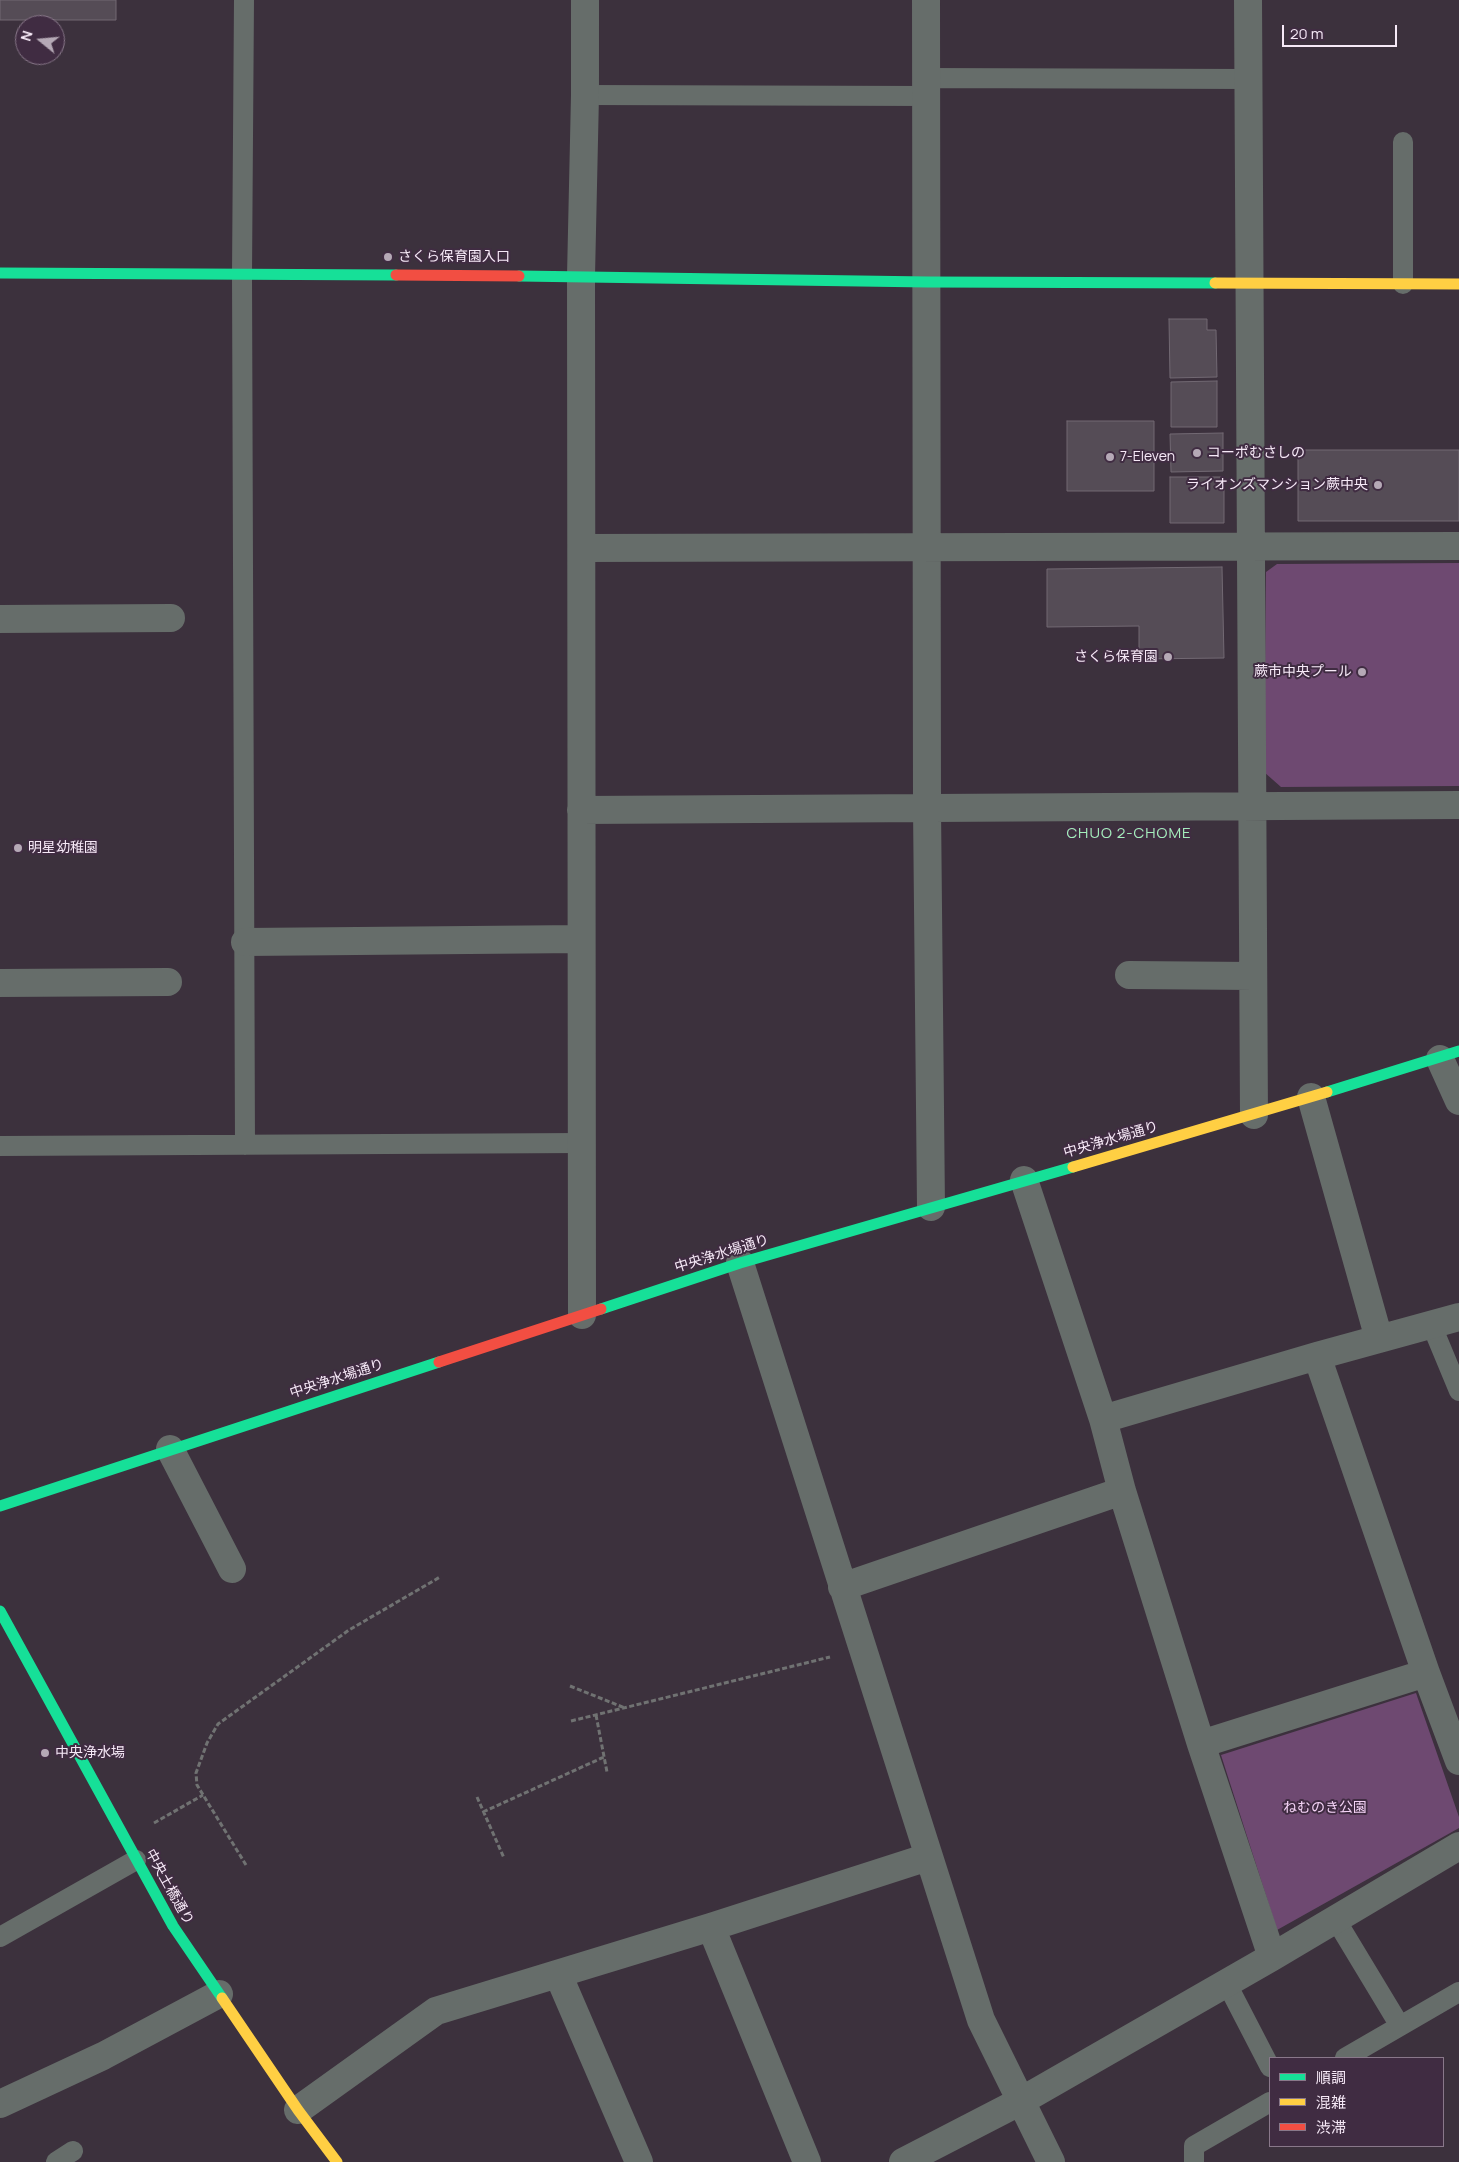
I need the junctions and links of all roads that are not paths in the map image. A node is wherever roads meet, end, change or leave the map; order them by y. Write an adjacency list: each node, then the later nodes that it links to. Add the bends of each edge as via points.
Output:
1 (244, 0): 10 (lane)
2 (585, 0): 7 (street)
3 (926, 0): 6 (street)
4 (1248, 0): 5 (street)
5 (1248, 79): 6 (lane); 13 (street)
6 (927, 87): 7 (lane); 12 (street)
7 (585, 95): 11 (street)
8 (1403, 142): 14 (lane)
9 (0, 273): 10 (street)
10 (242, 274): 11 (street); 27 (lane)
11 (581, 276): 12 (street); 18 (street)
12 (928, 282): 13 (street); 19 (street)
13 (1250, 284): 14 (street); 16 (street)
14 (1403, 284): 15 (street)
15 (1459, 284)
16 (1251, 546): 17 (street); 19 (street); 23 (street)
17 (1459, 546)
18 (582, 548): 19 (street); 25 (street)
19 (928, 548): 24 (street)
20 (171, 618): 21 (street)
21 (0, 619)
22 (1459, 805): 23 (street)
23 (1252, 806): 24 (street); 29 (street)
24 (927, 808): 25 (street); 40 (street)
25 (580, 810): 26 (street)
26 (581, 939): 27 (street); 36 (street)
27 (245, 942): 37 (lane)
28 (1129, 975): 29 (street)
29 (1253, 976): 35 (street)
30 (168, 982): 31 (street)
31 (0, 983)
32 (1449, 1055): 33 (street, 中央浄水場通り); 34 (street)
33 (1311, 1097): 35 (street, 中央浄水場通り); 45 (street)
34 (1459, 1101)
35 (1254, 1114): 39 (street, 中央浄水場通り)
36 (582, 1143): 37 (lane); 42 (street)
37 (245, 1145): 38 (lane)
38 (0, 1146)
39 (1024, 1180): 40 (street, 中央浄水場通り); 48 (street)
40 (931, 1207): 41 (street, 中央浄水場通り)
41 (740, 1263): 42 (street, 中央浄水場通り); 53 (street)
42 (582, 1315): 49 (street, 中央浄水場通り)
43 (1459, 1318): 44 (street)
44 (1432, 1326): 45 (street); 47 (lane)
45 (1379, 1339): 46 (street)
46 (1317, 1356): 48 (street); 55 (street)
47 (1459, 1391)
48 (1103, 1419): 50 (street)
49 (170, 1449): 51 (street, 中央浄水場通り); 52 (street)
50 (1122, 1491): 53 (street); 56 (street)
51 (0, 1506)
52 (232, 1569)
53 (842, 1587): 59 (street)
54 (0, 1611): 60 (street, 中央土橋通り)
55 (1426, 1673): 56 (street); 57 (street)
56 (1201, 1744): 64 (street)
57 (1459, 1761)
58 (1459, 1846): 61 (street)
59 (928, 1857): 62 (street); 72 (street, via 981,2020)
60 (136, 1860): 63 (lane); 68 (street, 中央土橋通り, via 173,1926)
61 (1336, 1920): 64 (street); 69 (lane)
62 (710, 1928): 65 (street); 80 (street)
63 (0, 1937)
64 (1272, 1957): 66 (street)
65 (558, 1974): 75 (street, via 436,2011); 79 (street)
66 (1226, 1982): 71 (lane); 72 (street)
67 (1459, 1992): 69 (lane)
68 (219, 1994): 74 (street, via 103,2056); 75 (street, 中央土橋通り)
69 (1400, 2026): 70 (lane)
70 (1347, 2057)
71 (1269, 2064)
72 (1021, 2101): 81 (street); 82 (street)
73 (1269, 2103): 83 (lane, via 1194,2146)
74 (0, 2104)
75 (298, 2110): 78 (street, 中央土橋通り)
76 (73, 2151): 77 (lane)
77 (56, 2162)
78 (337, 2162)
79 (640, 2162)
80 (807, 2162)
81 (903, 2162)
82 (1051, 2162)
83 (1194, 2162)

